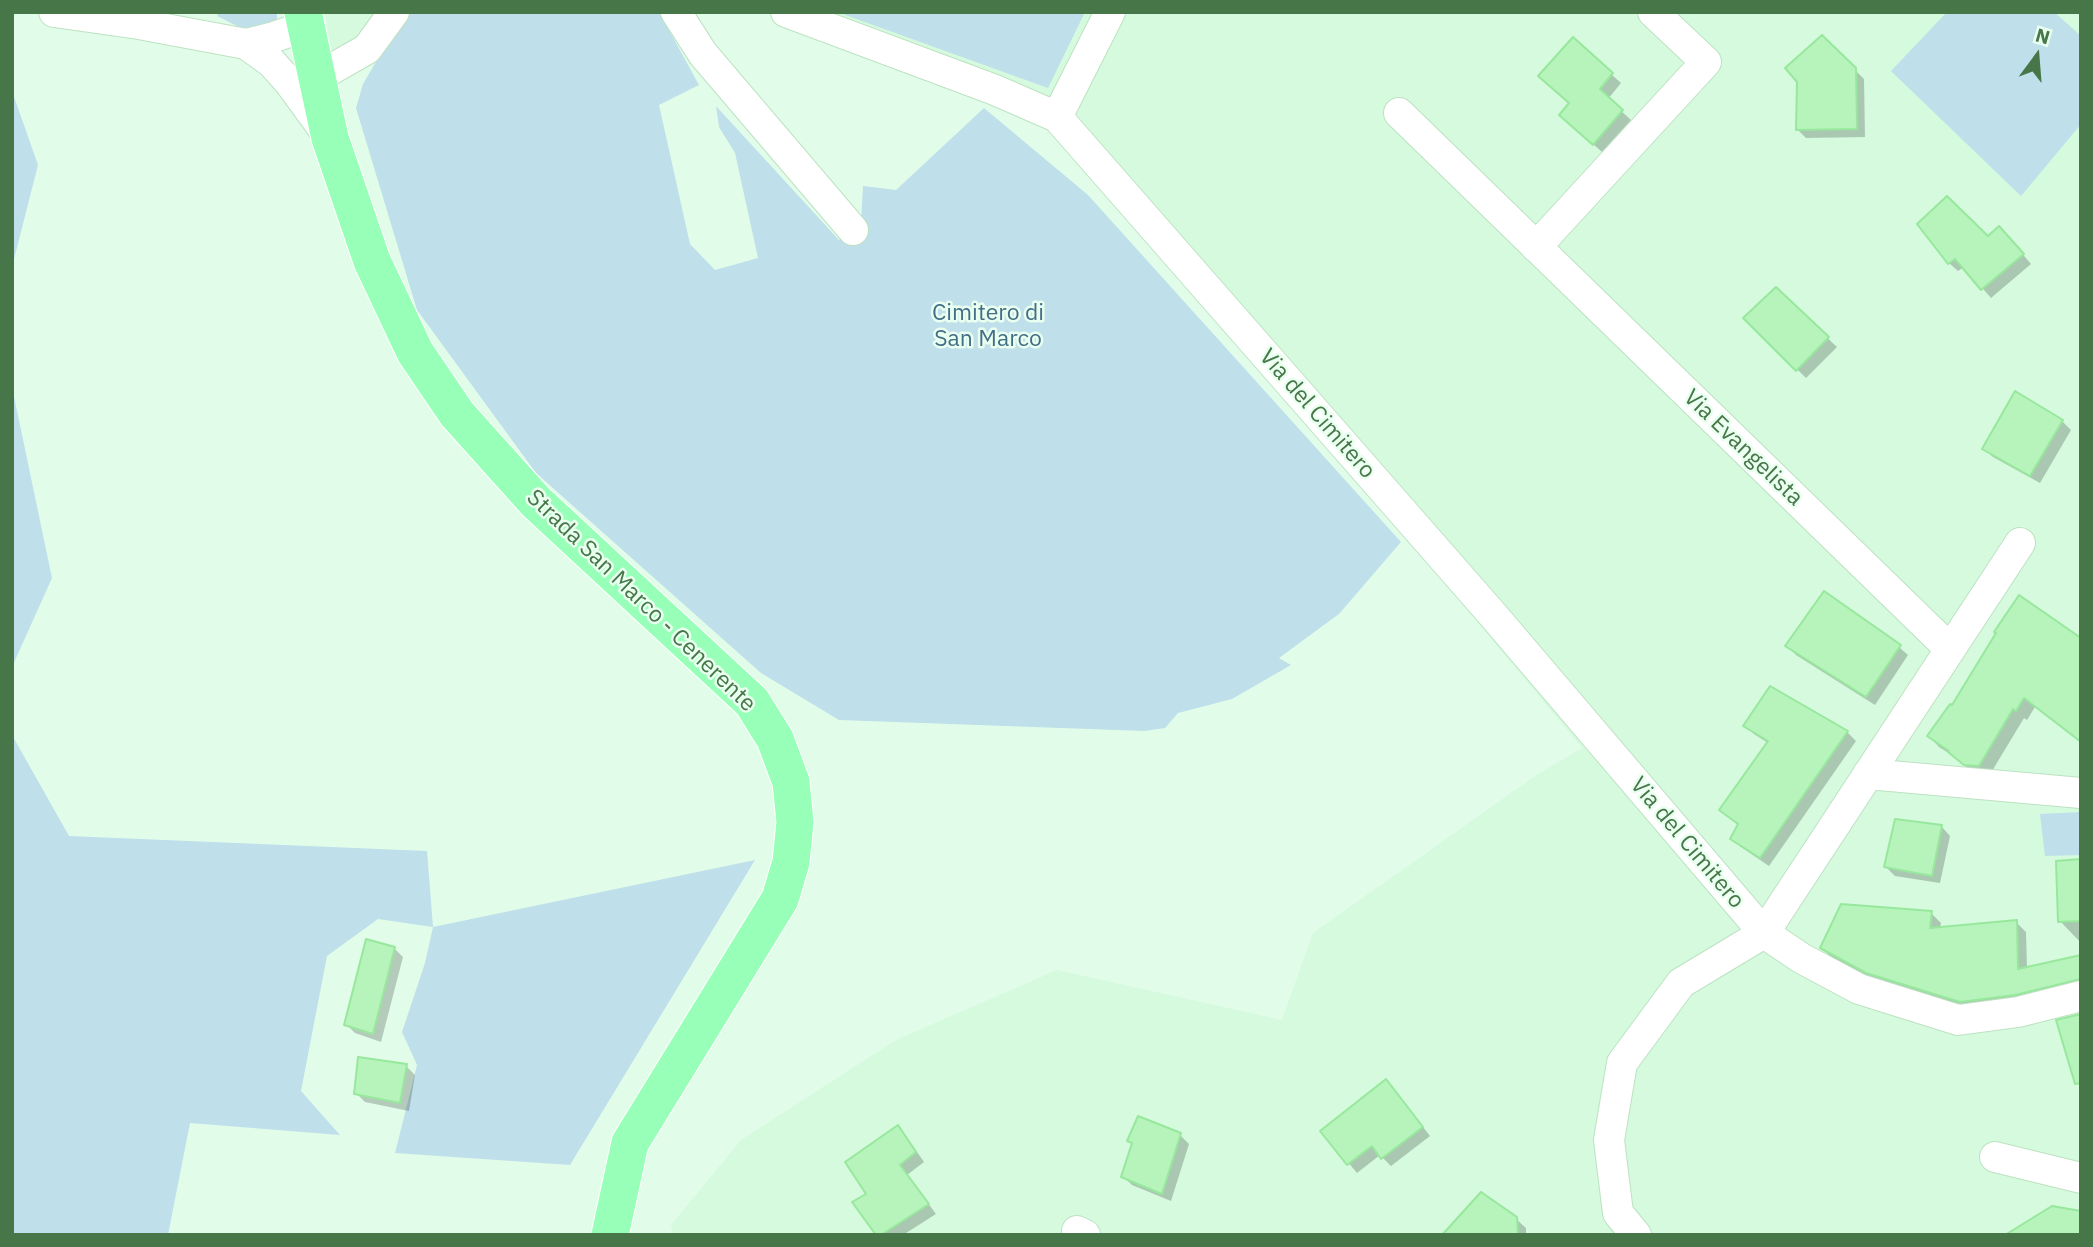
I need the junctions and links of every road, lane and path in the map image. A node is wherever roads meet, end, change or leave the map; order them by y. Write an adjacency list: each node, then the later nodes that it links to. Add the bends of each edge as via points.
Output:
1 (54, 12): 10 (street)
2 (180, 12): 10 (street)
3 (207, 12): 11 (street)
4 (394, 12): 12 (street, via 367,49)
5 (676, 12): 16 (street, via 703,54)
6 (786, 12): 14 (street, Via del Cimitero)
7 (1110, 12): 14 (street)
8 (1653, 12): 17 (street, via 1706,62)
9 (304, 19): 11 (street, via 274,37); 12 (main road, Strada San Marco - Cenerente)
10 (139, 24): 11 (street)
11 (236, 42): 15 (street, via 271,62)
12 (316, 78): 15 (main road, Strada San Marco - Cenerente)
13 (1399, 113): 17 (street, Via Evangelista)
14 (1057, 117): 22 (street, Via del Cimitero)
15 (330, 138): 26 (main road, Strada San Marco - Cenerente, via 372,261 415,352 457,414 536,502 752,702 775,739 791,782 794,835 780,899 630,1143)
16 (853, 230)
17 (1536, 247): 19 (street, Via Evangelista)
18 (2020, 543): 19 (street)
19 (1950, 649): 20 (street)
20 (1868, 774): 21 (street); 22 (street)
21 (2080, 792)
22 (1764, 933): 23 (street, Via del Cimitero, via 1858,989 1958,1020 2018,1012); 27 (street, via 1681,983 1622,1063 1609,1140 1618,1213)
23 (2081, 996)
24 (1995, 1157): 25 (street)
25 (2081, 1178)
26 (610, 1235)
27 (1636, 1235)

